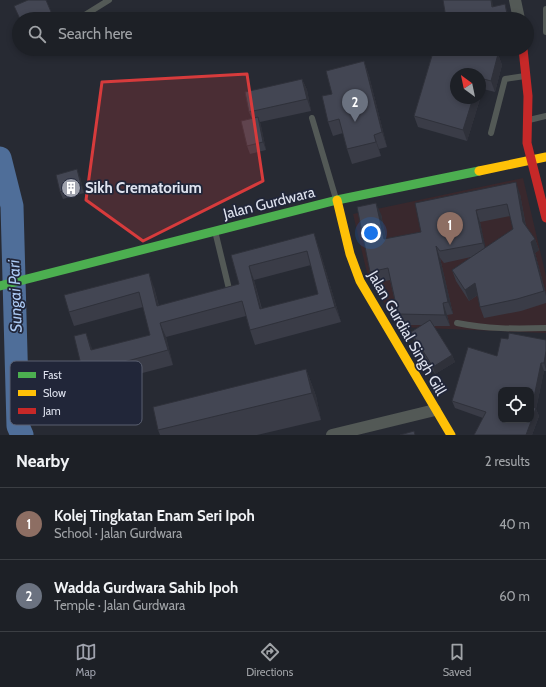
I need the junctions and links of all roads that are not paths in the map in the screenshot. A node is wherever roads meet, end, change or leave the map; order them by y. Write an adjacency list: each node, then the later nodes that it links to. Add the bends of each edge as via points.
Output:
1 (109, 0): 4 (lane)
2 (515, 0): 5 (street)
3 (546, 9): 6 (lane)
4 (90, 12)
5 (518, 12)
6 (546, 32)
7 (524, 56): 8 (street)
8 (527, 76): 11 (street); 12 (lane, via 505,79)
9 (546, 116): 11 (lane)
10 (312, 118): 15 (lane)
11 (527, 120): 14 (street)
12 (491, 133)
13 (546, 156): 14 (street, Jalan Gurdwara)
14 (530, 160): 15 (street, Jalan Gurdwara); 16 (street)
15 (337, 200): 17 (street, Jalan Gurdwara); 22 (street, Jalan Gurdial Singh Gill, via 350,254 360,281)
16 (546, 218)
17 (215, 231): 18 (street, Jalan Gurdwara); 19 (lane, via 231,293)
18 (0, 286)
19 (224, 295)
20 (456, 323): 21 (lane, via 499,329)
21 (546, 328)
22 (435, 410): 23 (street); 24 (street, Jalan Gurdial Singh Gill)
23 (332, 435)
24 (451, 435)

